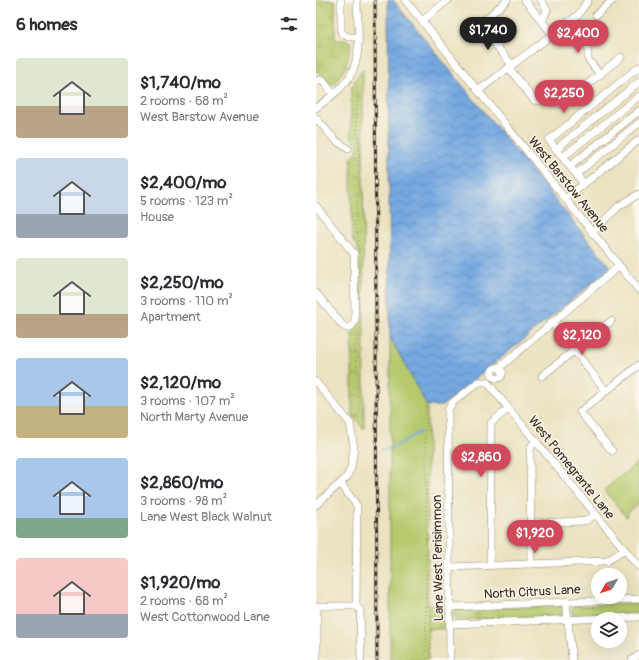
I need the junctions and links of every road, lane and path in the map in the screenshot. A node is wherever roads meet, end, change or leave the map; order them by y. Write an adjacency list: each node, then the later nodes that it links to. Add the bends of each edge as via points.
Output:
1 (341, 0): 17 (street, via 341,32 348,37)
2 (357, 0): 17 (street)
3 (405, 0): 13 (street, West Barstow Avenue)
4 (448, 0): 13 (street)
5 (507, 0): 19 (street, via 479,25)
6 (524, 0): 14 (street)
7 (541, 0): 14 (street, via 547,10)
8 (588, 0): 15 (street, via 578,15)
9 (601, 0): 11 (street)
10 (613, 0): 11 (street)
11 (606, 6): 12 (street)
12 (596, 15)
13 (422, 21): 24 (street, West Barstow Avenue)
14 (542, 22): 16 (street)
15 (568, 23): 16 (street); 21 (street, via 588,47 588,59)
16 (552, 34): 19 (street)
17 (357, 38): 25 (street, via 357,57 350,77)
18 (621, 58): 21 (street)
19 (510, 67): 21 (street, via 534,100 563,104); 24 (street)
20 (639, 67): 33 (street, via 549,140)
21 (600, 75)
22 (639, 82): 33 (street)
23 (316, 83): 25 (street, via 319,80 323,81)
24 (478, 91): 39 (street, West Barstow Avenue)
25 (334, 94): 27 (street)
26 (639, 96): 34 (street)
27 (316, 108)
28 (639, 111): 35 (street)
29 (316, 118): 32 (street, via 334,139)
30 (639, 123): 36 (street)
31 (639, 140): 37 (street)
32 (348, 149)
33 (556, 149): 34 (street)
34 (563, 157): 35 (street)
35 (570, 166): 36 (street)
36 (576, 174): 37 (street)
37 (584, 184): 39 (street)
38 (639, 194): 41 (street, via 619,206)
39 (565, 199): 41 (street, West Barstow Avenue)
40 (316, 206): 44 (street, via 354,254 355,320 350,328 343,326)
41 (592, 233): 42 (street, West Barstow Avenue)
42 (619, 266): 43 (street, West Barstow Avenue); 46 (street)
43 (639, 290)
44 (316, 293)
45 (610, 321): 47 (street)
46 (552, 322): 47 (street); 49 (street)
47 (574, 350): 51 (street); 56 (street)
48 (639, 365): 56 (street)
49 (499, 368): 50 (street, via 493,368); 52 (street, via 503,374)
50 (491, 374): 52 (street, via 494,378); 54 (street)
51 (542, 376)
52 (500, 378): 55 (street)
53 (316, 382): 61 (street, via 350,423 354,436 353,458 346,478)
54 (487, 382): 55 (street, West Pomegrante Lane); 68 (street, Lane West Perisimmon, via 476,384 452,402 448,410)
55 (493, 388): 58 (street, West Pomegrante Lane)
56 (606, 391): 60 (street, via 580,412)
57 (426, 406): 81 (path)
58 (509, 408): 59 (street, West Pomegrante Lane); 67 (street, via 491,423)
59 (536, 441): 63 (street, West Pomegrante Lane); 64 (street, via 530,450)
60 (612, 452)
61 (341, 484): 62 (street); 73 (street, via 357,506)
62 (316, 505)
63 (596, 514): 64 (street, via 585,521); 65 (street, West Pomegrante Lane)
64 (531, 523): 66 (street)
65 (625, 550): 66 (street, via 607,561); 69 (street, West Pomegrante Lane)
66 (531, 564): 67 (street)
67 (490, 566): 68 (street)
68 (449, 567): 74 (street, Lane West Perisimmon)
69 (639, 567)
70 (639, 599): 71 (street, North Citrus Lane)
71 (566, 601): 74 (street, North Citrus Lane); 76 (street)
72 (316, 606): 73 (street); 79 (street)
73 (356, 606): 80 (street, via 360,610)
74 (450, 607): 77 (street, Lane West Perisimmon)
75 (639, 617): 76 (street)
76 (568, 619): 77 (street); 83 (street)
77 (450, 624): 82 (street, Lane West Perisimmon)
78 (639, 655): 84 (street)
79 (317, 660)
80 (361, 660)
81 (426, 660)
82 (450, 660)
83 (572, 660)
84 (632, 660)

